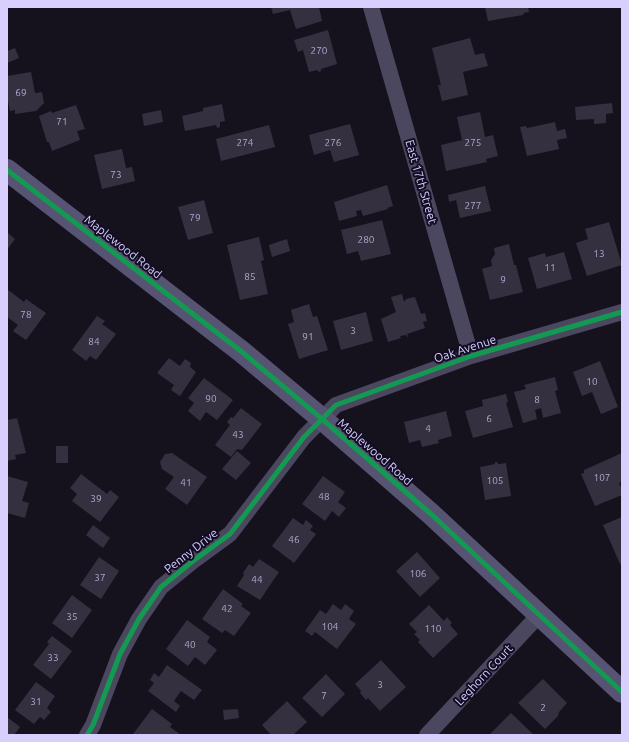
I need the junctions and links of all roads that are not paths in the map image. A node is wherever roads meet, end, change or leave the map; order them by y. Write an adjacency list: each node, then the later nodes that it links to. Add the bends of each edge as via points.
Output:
1 (371, 7): 4 (street, East 17th Street)
2 (7, 170): 5 (street, Maplewood Road, via 242,352)
3 (622, 312): 4 (street, Oak Avenue)
4 (471, 356): 5 (street, Oak Avenue, via 336,405)
5 (322, 420): 6 (street, Maplewood Road, via 431,514); 8 (street, Penny Drive, via 304,437 230,534 161,587 139,619 120,654 93,726)
6 (540, 614): 7 (street, Maplewood Road); 9 (street, Leghorn Court)
7 (622, 692)
8 (87, 735)
9 (427, 735)

